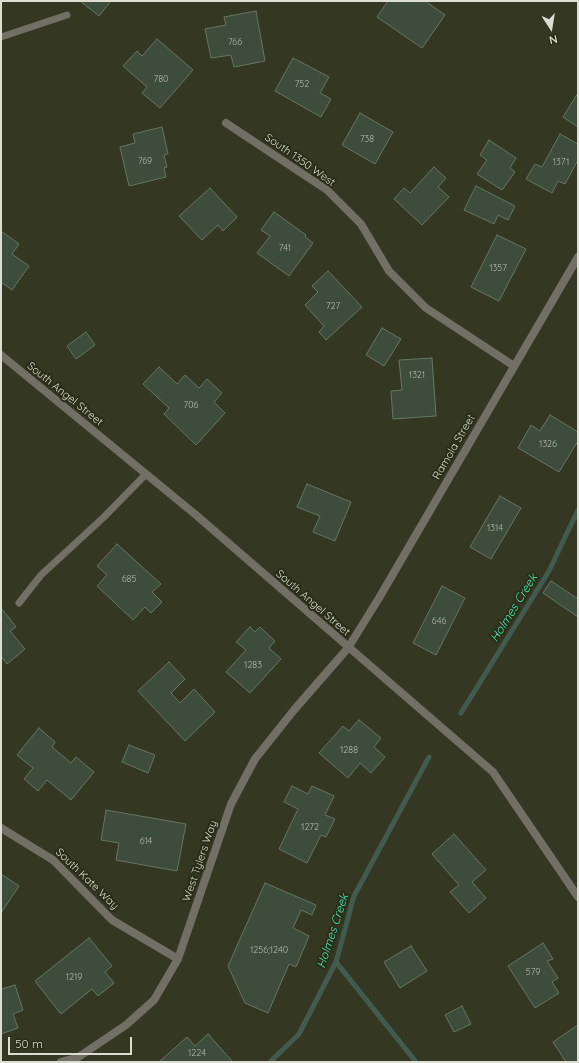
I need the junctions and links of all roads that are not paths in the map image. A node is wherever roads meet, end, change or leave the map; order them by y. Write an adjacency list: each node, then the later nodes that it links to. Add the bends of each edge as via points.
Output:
1 (67, 15): 2 (lane)
2 (1, 37)
3 (226, 123): 6 (street, South 1350 West, via 327,190 361,224 389,272 426,308)
4 (578, 257): 6 (street, Ramola Street)
5 (1, 355): 7 (street, South Angel Street)
6 (514, 366): 9 (street, Ramola Street)
7 (146, 474): 8 (lane, via 41,575); 9 (street, South Angel Street)
8 (19, 603)
9 (348, 648): 11 (street, South Angel Street, via 493,772); 12 (street, West Tylers Way, via 255,759 231,804)
10 (1, 828): 12 (street, South Kate Way, via 53,860 112,920)
11 (578, 897)
12 (178, 959): 13 (street, West Tylers Way, via 154,1000 126,1025 77,1058)
13 (61, 1062)

